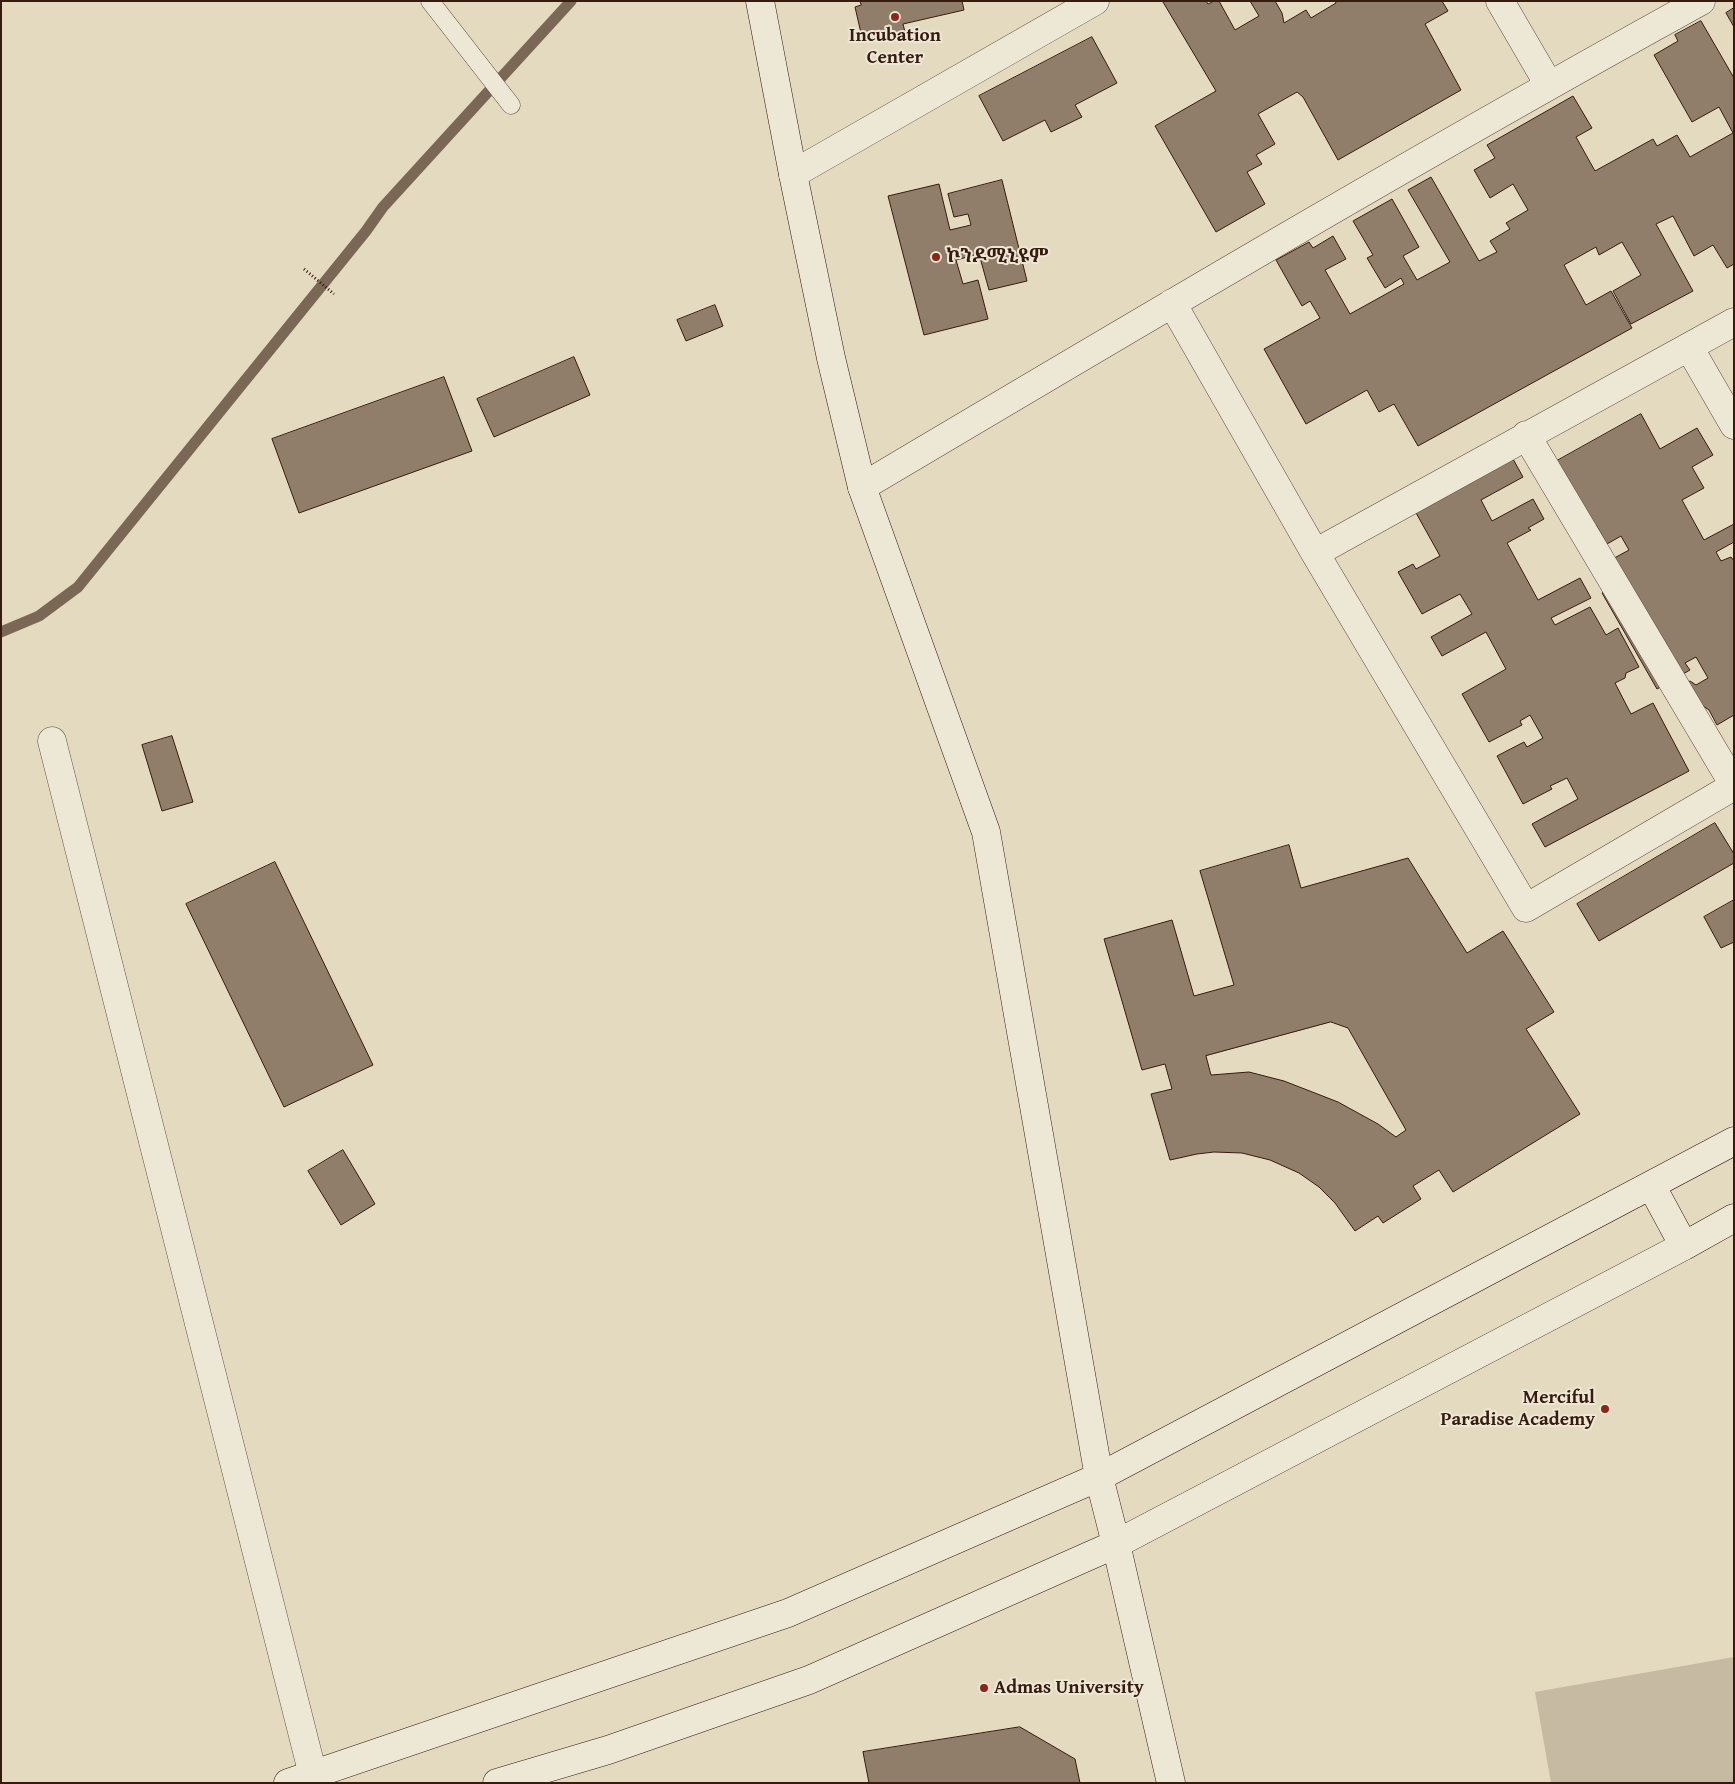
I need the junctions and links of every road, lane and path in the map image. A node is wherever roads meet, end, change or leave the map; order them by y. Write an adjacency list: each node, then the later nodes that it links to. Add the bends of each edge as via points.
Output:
1 (430, 1): 7 (lane)
2 (760, 1): 8 (street)
3 (1094, 1): 8 (street)
4 (1500, 1): 6 (street)
5 (1701, 1): 6 (street)
6 (1549, 85): 11 (street)
7 (511, 105)
8 (793, 174): 16 (street, via 831,358)
9 (304, 269): 10 (path)
10 (334, 294)
11 (1172, 303): 16 (street); 17 (street)
12 (1734, 322): 13 (street)
13 (1689, 347): 14 (street); 15 (street)
14 (1734, 425)
15 (1526, 435): 17 (street); 19 (street)
16 (862, 487): 24 (street, via 986,832)
17 (1315, 553): 19 (street, via 1526,908)
18 (52, 742): 26 (street)
19 (1734, 786)
20 (1734, 1141): 21 (street)
21 (1651, 1185): 23 (street); 24 (street)
22 (1734, 1218): 23 (street)
23 (1684, 1246): 25 (street)
24 (1099, 1477): 25 (street); 26 (street, via 788,1614)
25 (1116, 1544): 27 (street, via 809,1680 608,1750); 28 (street)
26 (301, 1779)
27 (497, 1783)
28 (1171, 1783)

